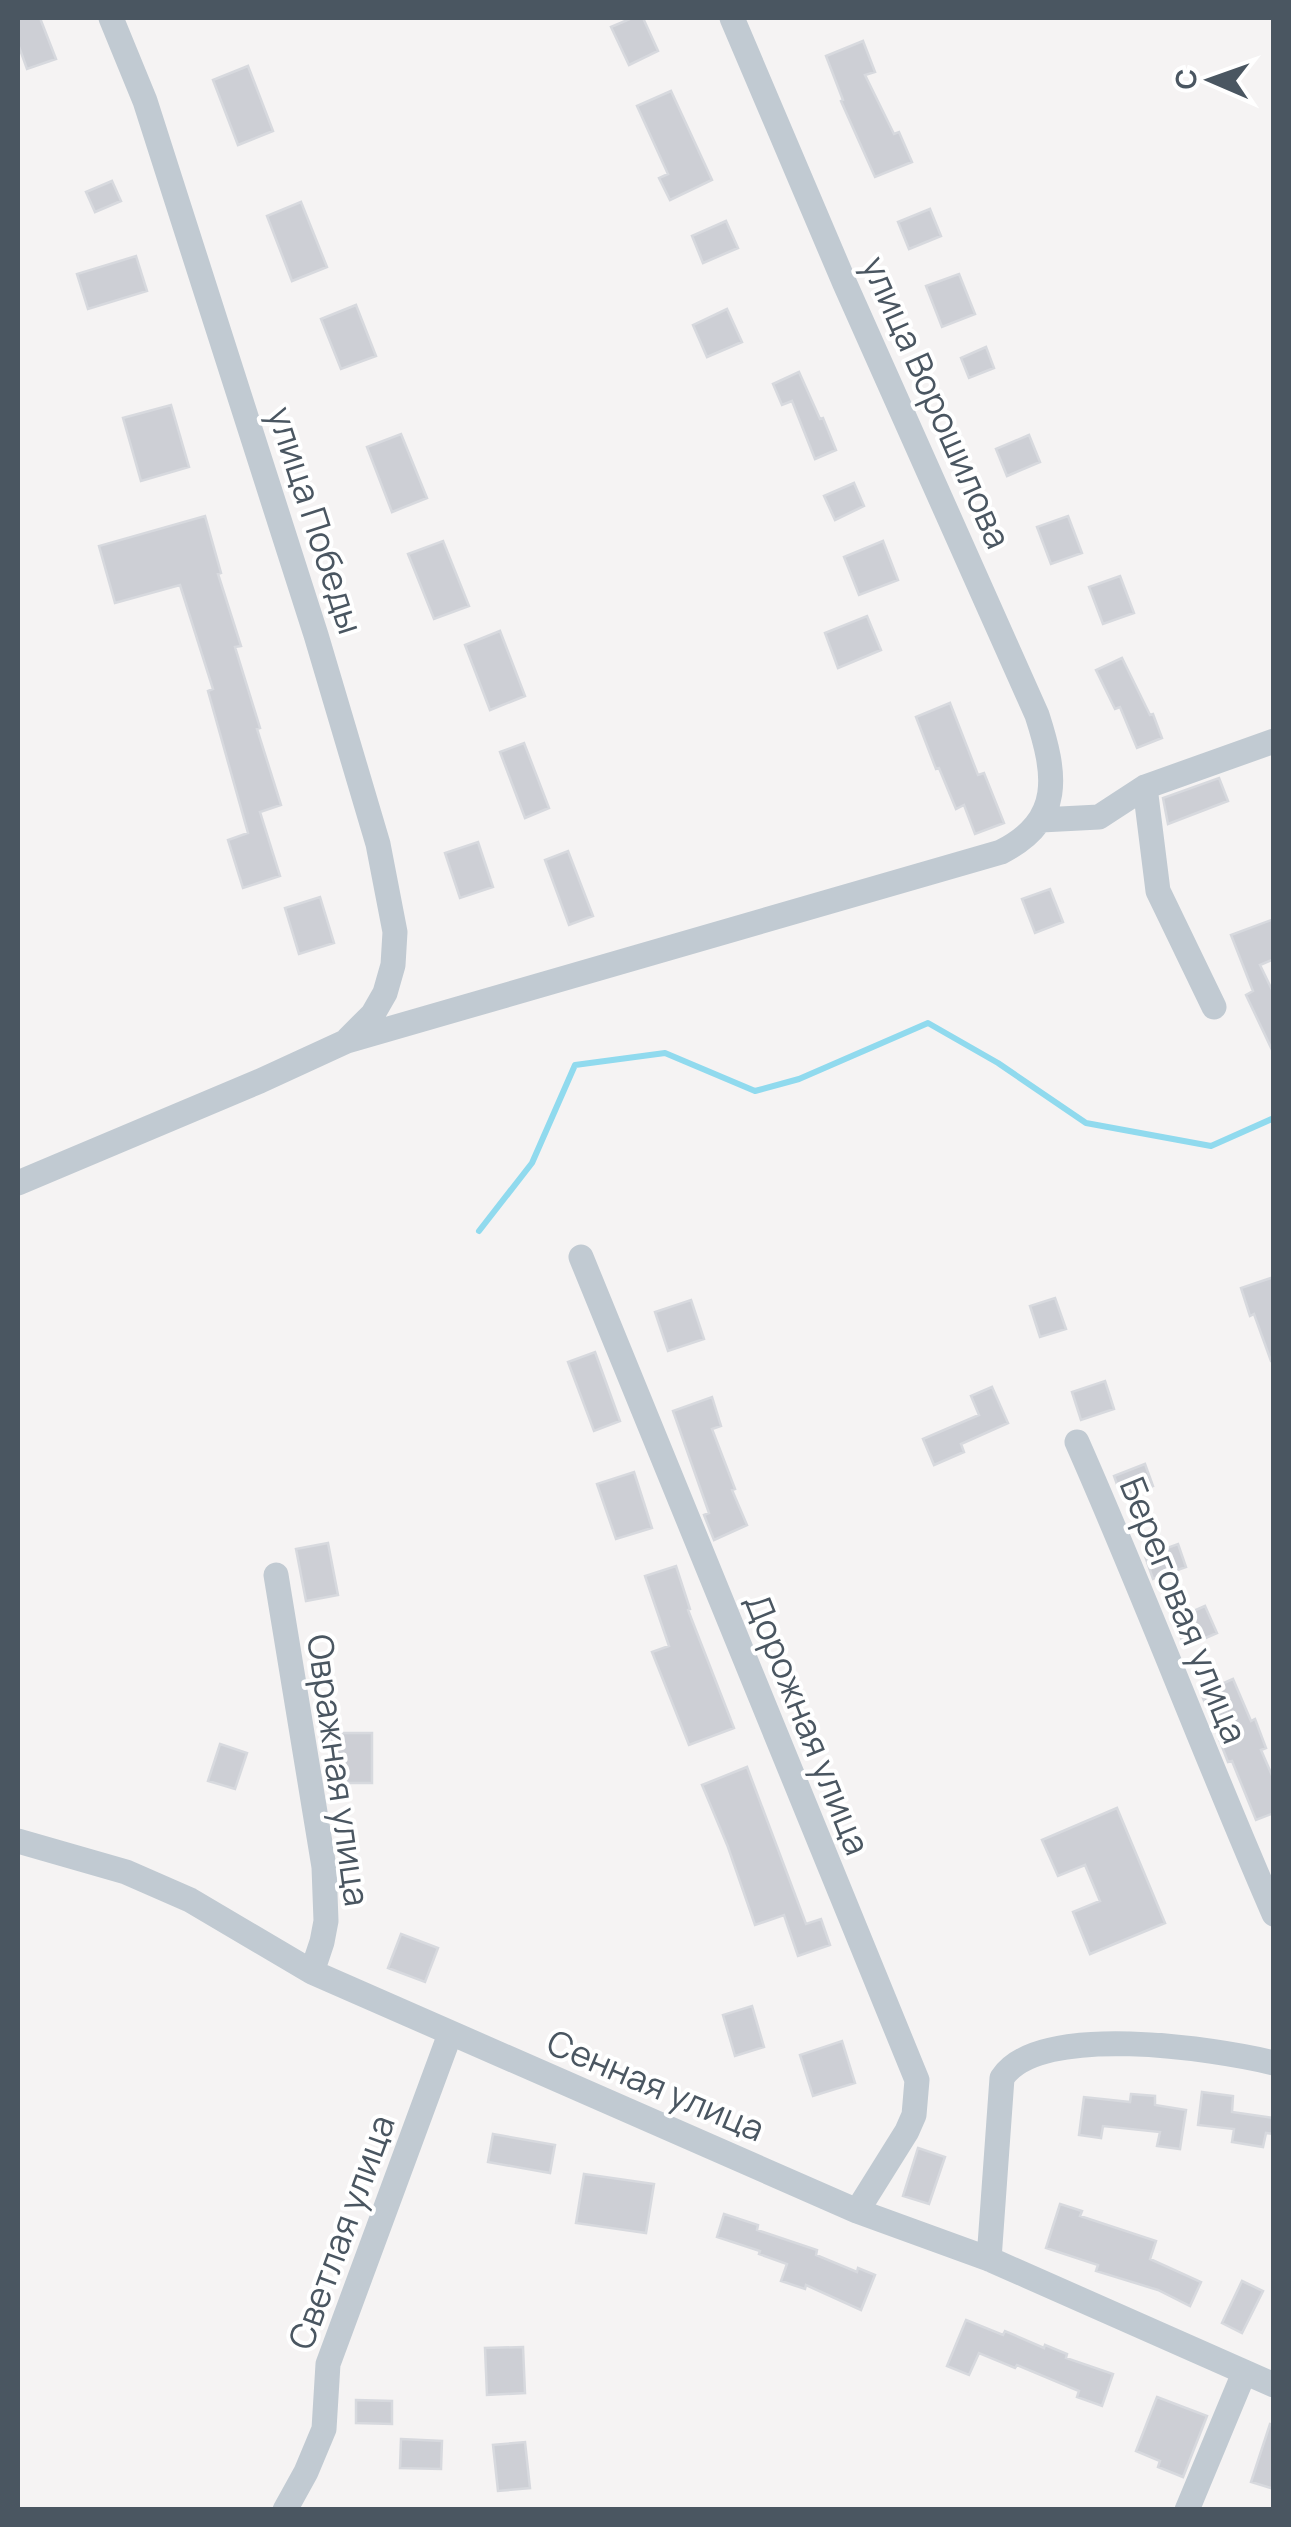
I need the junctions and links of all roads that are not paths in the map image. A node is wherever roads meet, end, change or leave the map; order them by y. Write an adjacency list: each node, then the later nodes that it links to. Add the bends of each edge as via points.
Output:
1 (112, 18): 7 (street, улица Победы, via 145,101 378,844 394,932 392,965 379,1004)
2 (732, 18): 5 (street, улица Ворошилова, via 1037,716 1051,766)
3 (1274, 741): 4 (street)
4 (1145, 786): 5 (street, via 1099,817); 6 (street, via 1158,891)
5 (1041, 820): 7 (street, via 1001,852)
6 (1214, 1007)
7 (347, 1040): 8 (street)
8 (18, 1183)
9 (581, 1258): 17 (street, Дорожная улица, via 917,2080 907,2132)
10 (1077, 1442): 13 (street, Береговая улица)
11 (276, 1575): 14 (street, Овражная улица, via 324,1867 326,1921)
12 (18, 1841): 14 (street, Сенная улица, via 126,1872 190,1900)
13 (1274, 1914)
14 (312, 1972): 15 (street, Сенная улица)
15 (450, 2034): 17 (street, Сенная улица); 21 (street, Светлая улица, via 328,2364 324,2430)
16 (1274, 2063): 18 (street, via 1128,2044 1084,2044 1018,2061 1002,2078)
17 (857, 2211): 18 (street, Сенная улица)
18 (989, 2259): 19 (street, Сенная улица)
19 (1244, 2373): 20 (street, Сенная улица); 22 (street)
20 (1274, 2385)
21 (284, 2510)
22 (1186, 2510)

